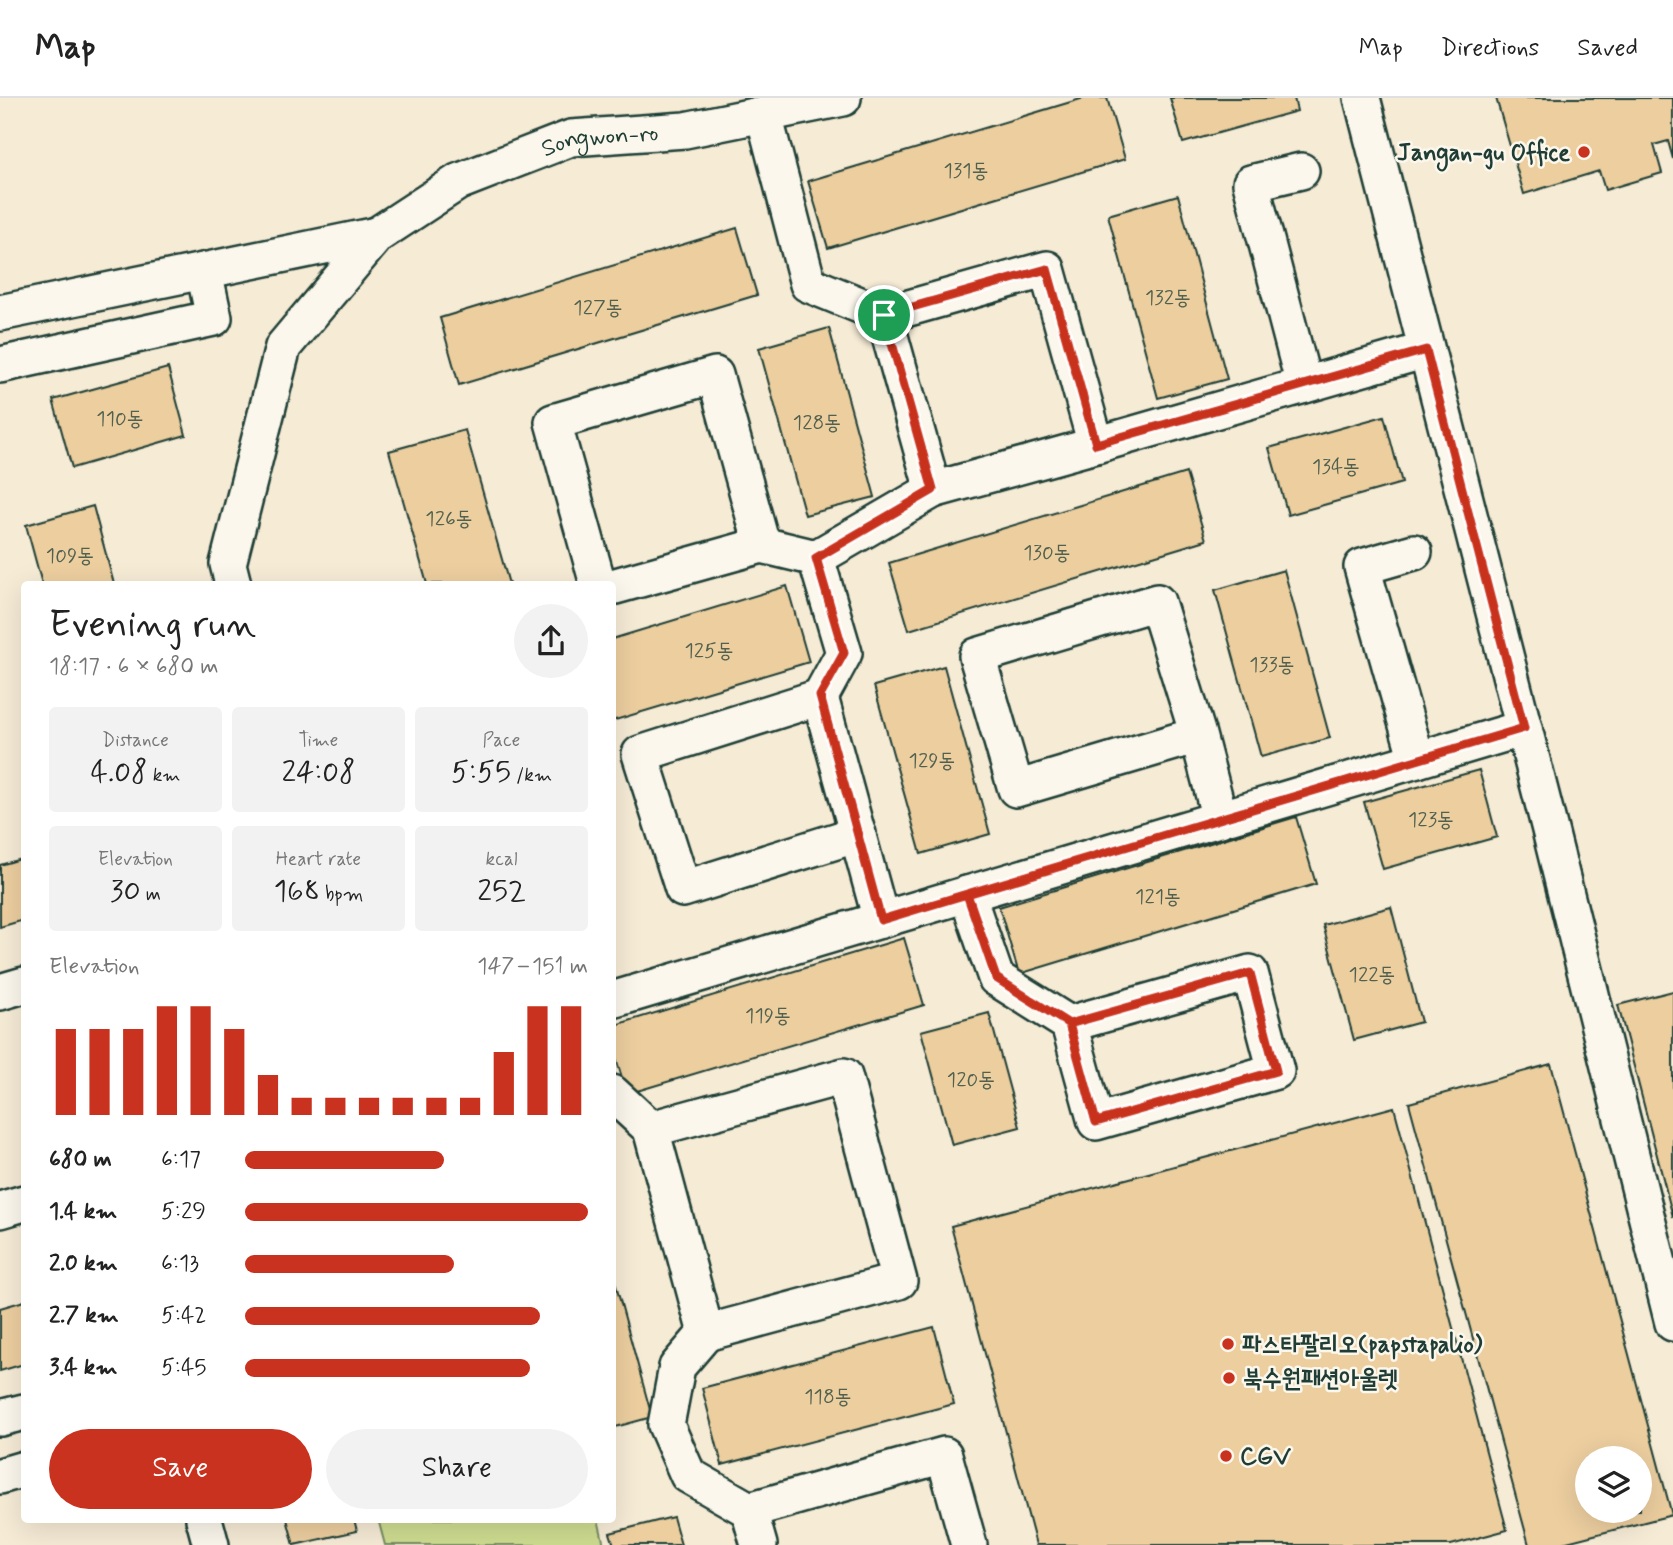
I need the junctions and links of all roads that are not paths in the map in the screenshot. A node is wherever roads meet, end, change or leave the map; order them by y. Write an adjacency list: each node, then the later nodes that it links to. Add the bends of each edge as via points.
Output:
1 (1362, 98): 9 (street)
2 (821, 101): 3 (street, Songwon-ro)
3 (764, 115): 5 (street, Songwon-ro, via 685,130 570,138 458,182); 8 (street, via 808,284)
4 (1301, 171): 11 (street, via 1251,184)
5 (377, 235): 6 (street); 17 (street, via 283,347 228,564)
6 (204, 271): 7 (street); 10 (street, via 214,317)
7 (0, 313)
8 (884, 315): 12 (street, via 1047,269); 13 (street)
9 (1426, 350): 11 (street); 21 (street)
10 (0, 365)
11 (1304, 385): 12 (street)
12 (1096, 444): 13 (street)
13 (933, 490): 16 (street)
14 (762, 545): 16 (street); 18 (street, via 715,375 553,422); 19 (street)
15 (1415, 552): 23 (street, via 1362,567)
16 (816, 558): 20 (street, via 844,653)
17 (232, 581)
18 (597, 581)
19 (616, 586)
20 (820, 696): 25 (street); 25 (street, via 640,754 683,889)
21 (1524, 728): 23 (street); 36 (street)
22 (1198, 734): 22 (street, via 1157,602 977,656 1016,789); 24 (street)
23 (1417, 760): 24 (street)
24 (1220, 819): 26 (street)
25 (858, 834): 27 (street)
26 (967, 894): 27 (street); 31 (street, via 996,978)
27 (881, 920): 30 (street)
28 (21, 986): 29 (street)
29 (0, 992)
30 (616, 999)
31 (1069, 1024): 31 (street, via 1096,1122 1276,1071 1250,973)
32 (616, 1097): 33 (street)
33 (651, 1129): 37 (street); 37 (street, via 844,1076 899,1281)
34 (21, 1204): 35 (street)
35 (0, 1210)
36 (1673, 1323)
37 (706, 1334): 42 (street, via 677,1367 666,1424 688,1475)
38 (21, 1413): 39 (street)
39 (0, 1418)
40 (21, 1470): 41 (street)
41 (0, 1476)
42 (749, 1510): 45 (street); 46 (street, via 943,1455)
43 (205, 1523): 44 (street)
44 (211, 1545)
45 (759, 1545)
46 (969, 1545)

